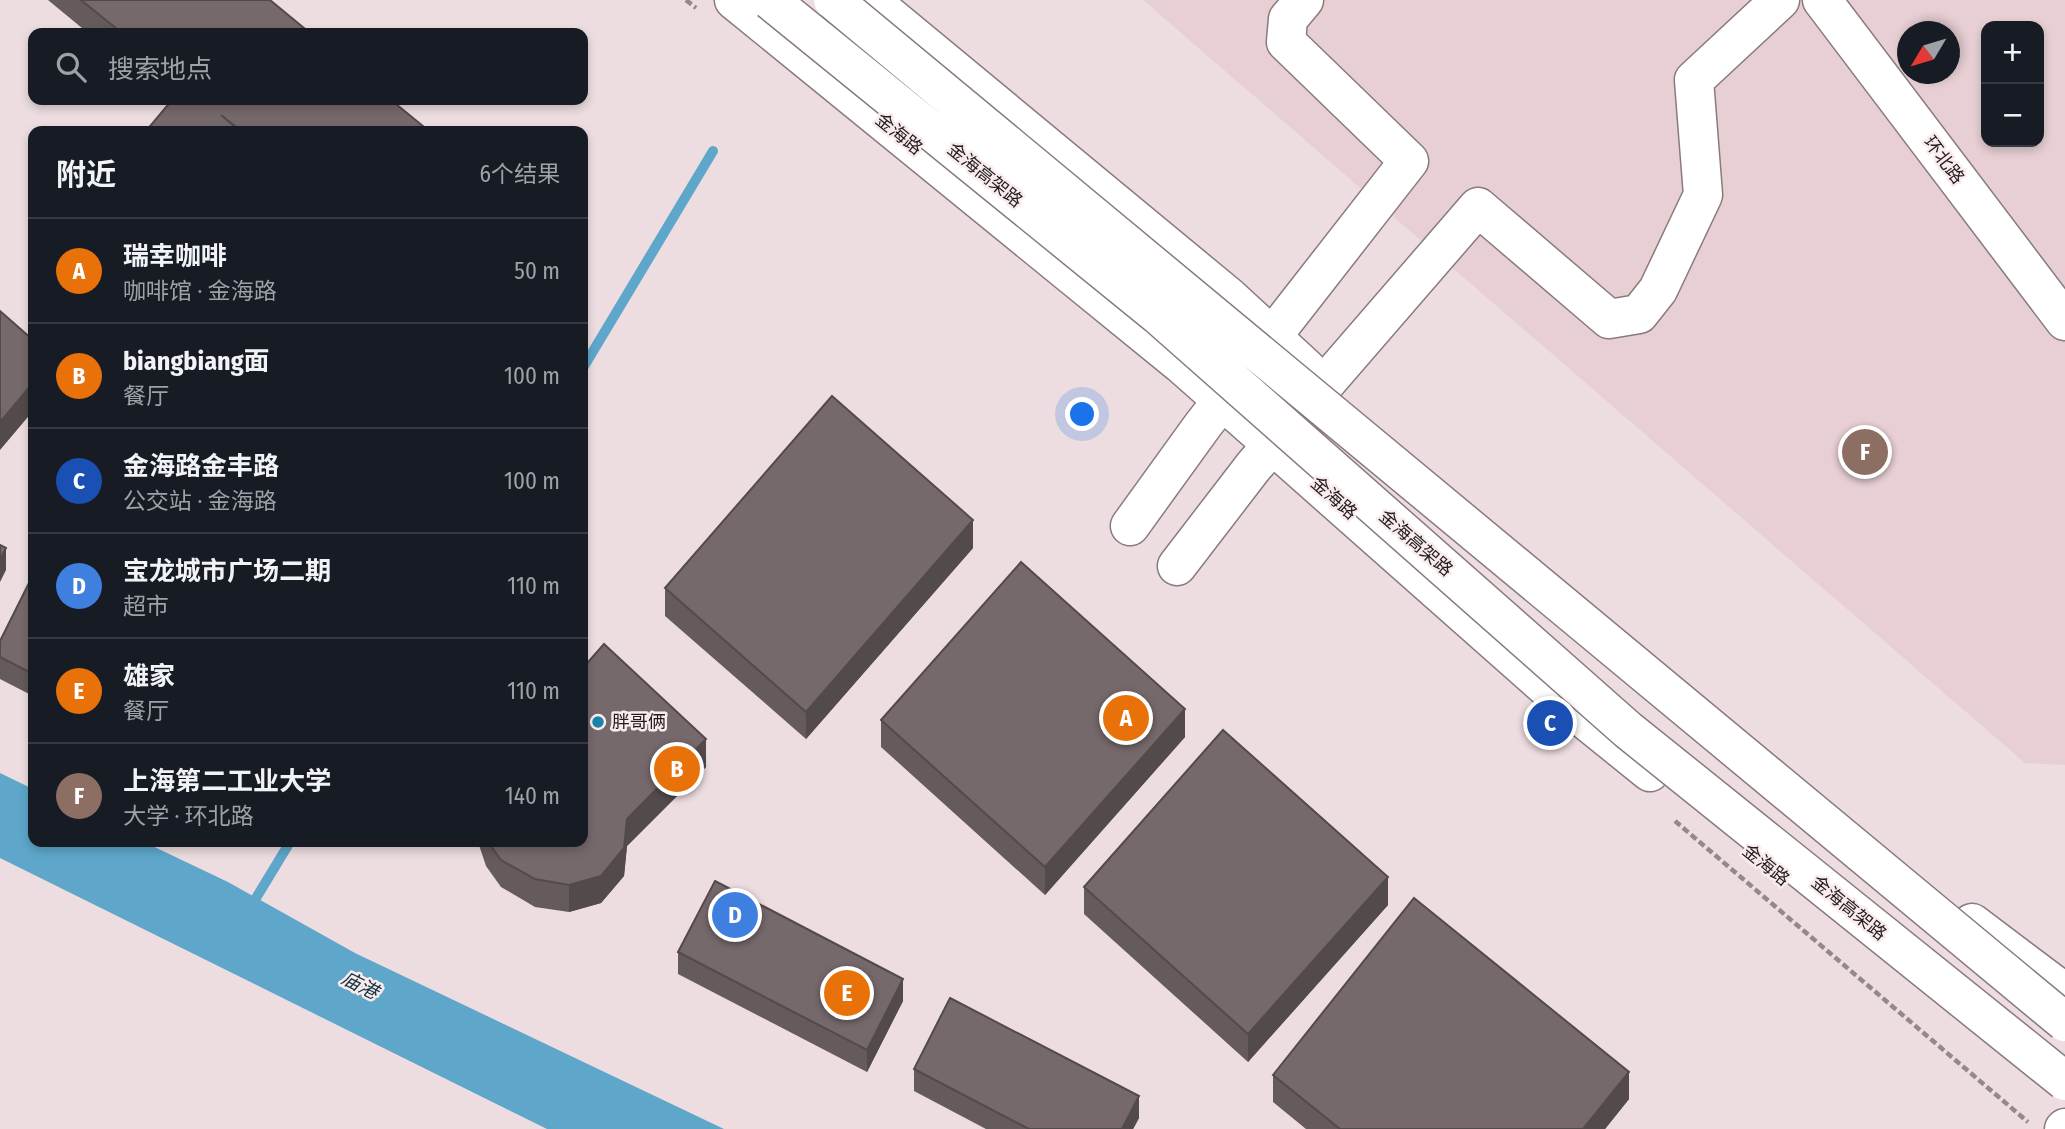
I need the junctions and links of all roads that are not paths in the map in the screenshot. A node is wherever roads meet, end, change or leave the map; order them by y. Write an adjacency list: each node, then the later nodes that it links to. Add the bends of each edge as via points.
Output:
1 (734, 0): 11 (main road, 金海路)
2 (770, 0): 17 (main road, 金海高架路, bridge, via 1158,315 1628,730)
3 (833, 0): 16 (main road, bridge)
4 (870, 0): 9 (main road, via 1229,298)
5 (1304, 0): 9 (main road, via 1288,19 1286,42 1409,161)
6 (1780, 0): 10 (main road, via 1694,80 1703,195 1658,290 1639,314 1609,319 1478,207)
7 (1822, 0): 8 (main road, 环北路)
8 (2065, 321)
9 (1271, 339): 10 (main road); 11 (main road)
10 (1326, 385): 12 (main road); 15 (main road, via 1912,877)
11 (1222, 401): 12 (main road, 金海路); 13 (main road)
12 (1273, 446): 14 (main road); 18 (main road, 金海路, via 1562,701)
13 (1130, 526)
14 (1177, 566)
15 (2065, 993)
16 (2065, 1022)
17 (2065, 1081)
18 (2065, 1101)

